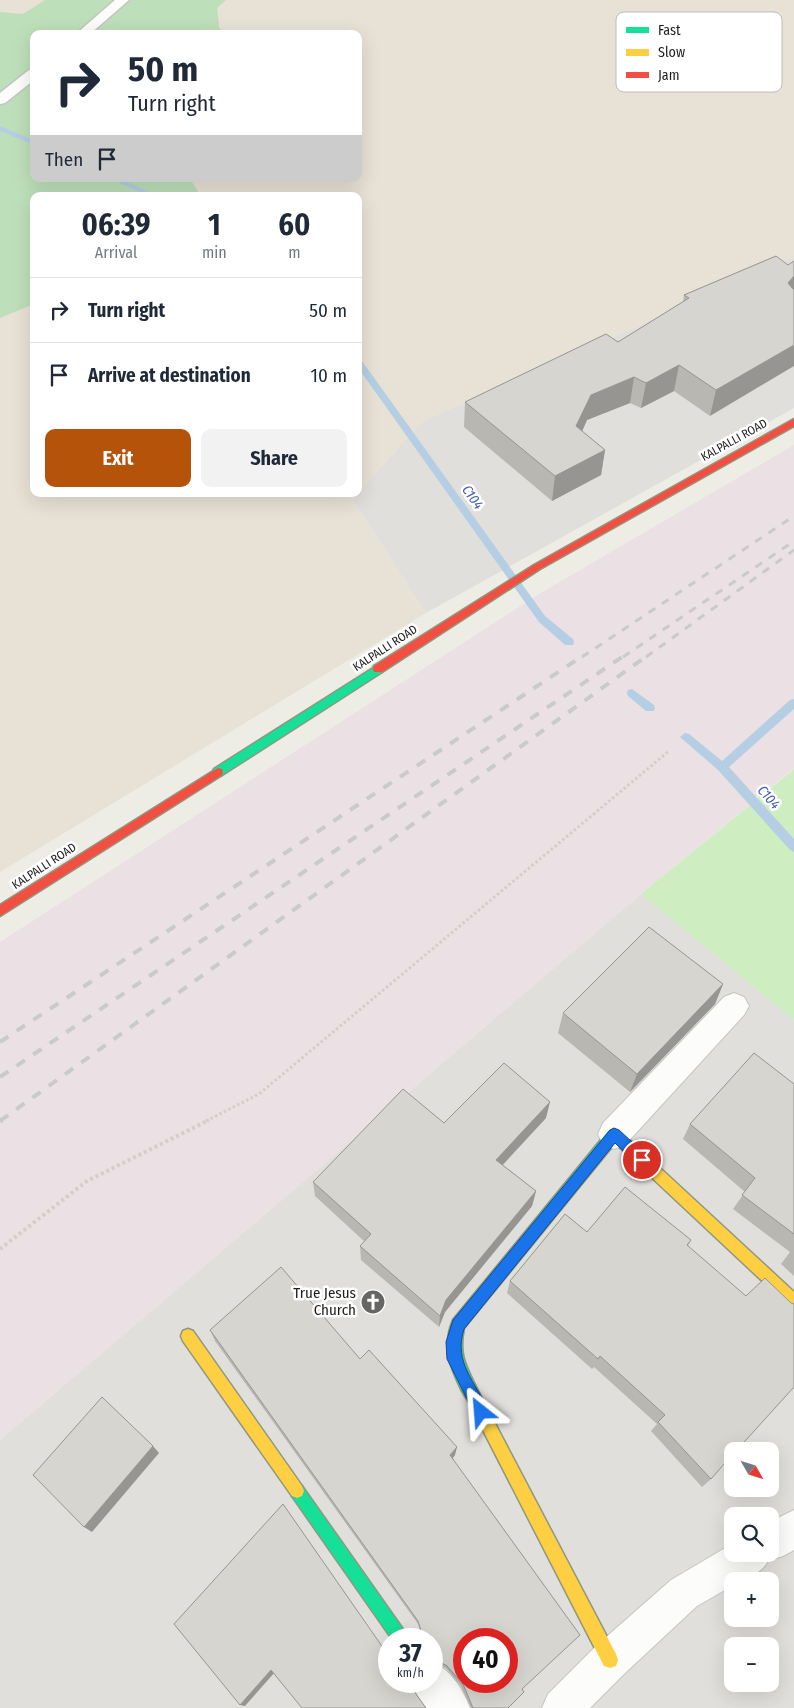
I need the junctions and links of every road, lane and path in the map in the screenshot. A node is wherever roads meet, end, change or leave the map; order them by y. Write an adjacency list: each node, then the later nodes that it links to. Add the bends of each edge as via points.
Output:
1 (124, 0): 2 (lane)
2 (87, 30)
3 (30, 76): 4 (lane)
4 (0, 100)
5 (794, 422): 7 (street, KALPALLI ROAD, via 527,574)
6 (668, 751): 10 (path, via 259,1094 87,1181)
7 (0, 911)
8 (734, 1006): 9 (street)
9 (614, 1134): 11 (street); 17 (street, via 458,1325 453,1342 454,1359)
10 (0, 1249)
11 (794, 1301)
12 (188, 1336): 16 (street)
13 (794, 1530): 14 (street)
14 (779, 1538)
15 (738, 1562): 17 (street, via 684,1593)
16 (394, 1628)
17 (610, 1660): 20 (street)
18 (439, 1693): 19 (street)
19 (450, 1708)
20 (562, 1708)

